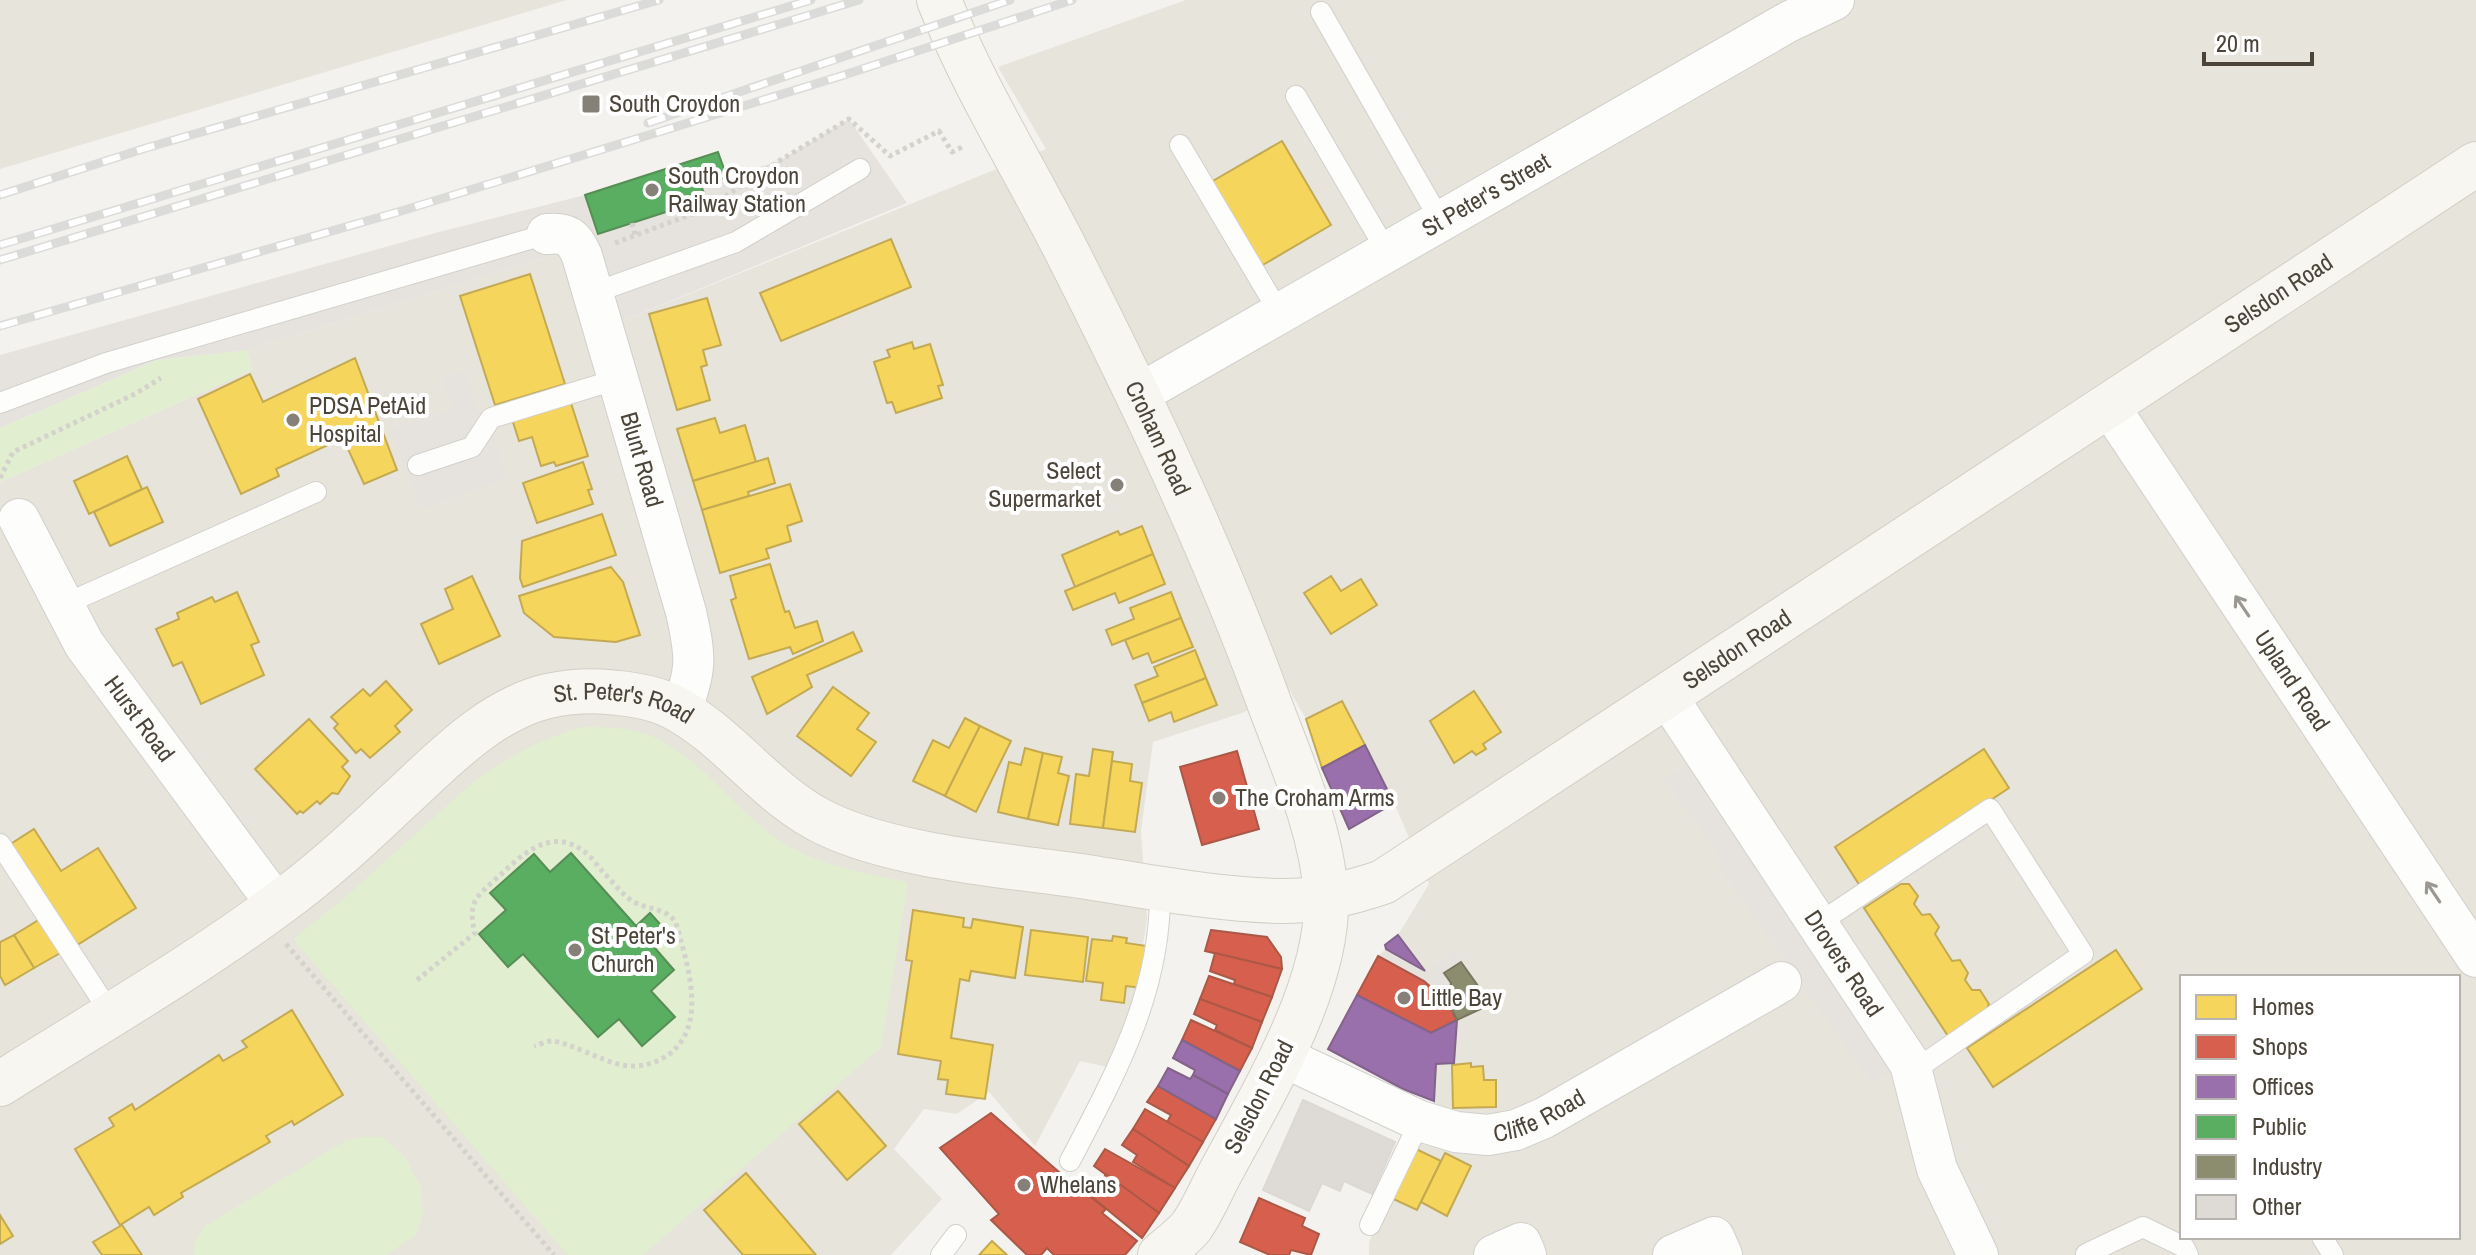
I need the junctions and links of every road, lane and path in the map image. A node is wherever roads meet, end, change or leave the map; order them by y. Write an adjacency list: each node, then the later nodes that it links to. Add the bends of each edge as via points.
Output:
1 (939, 0): 19 (main road, Croham Road)
2 (1834, 0): 9 (street, St Peter's Street)
3 (1321, 12): 9 (lane)
4 (1296, 96): 13 (lane)
5 (976, 140): 12 (path, via 952,152 939,131 890,156 849,119 708,208)
6 (1180, 145): 16 (lane)
7 (2476, 164): 21 (main road, Selsdon Road)
8 (860, 169): 15 (lane, via 736,242)
9 (1440, 220): 13 (street, St Peter's Street)
10 (632, 223): 12 (path)
11 (547, 234): 14 (street, via 575,239); 20 (lane, via 106,363)
12 (635, 235): 14 (path)
13 (1386, 250): 16 (street, St Peter's Street)
14 (582, 256): 15 (street, Blunt Road)
15 (593, 293): 18 (street, Blunt Road)
16 (1280, 314): 19 (street, St Peter's Street)
17 (162, 377): 23 (path, via 13,452)
18 (618, 379): 22 (lane, via 491,418 472,447); 28 (street, Blunt Road, via 695,652 693,678)
19 (1139, 394): 31 (main road, Croham Road, via 1282,738 1320,853)
20 (0, 403)
21 (2109, 406): 27 (main road, Selsdon Road); 34 (street, Upland Road, one-way to 21)
22 (418, 465)
23 (0, 478)
24 (316, 492): 26 (lane)
25 (19, 519): 26 (street, Hurst Road)
26 (63, 605): 32 (street, Hurst Road, via 84,644)
27 (1666, 695): 31 (main road, Selsdon Road, via 1395,876); 33 (street, Drovers Road)
28 (681, 711): 30 (main road, St. Peter's Road, via 794,805 844,831 917,851); 32 (main road, St. Peter's Road, via 646,697 602,691 560,694 495,719 352,844)
29 (0, 844): 37 (lane)
30 (1160, 888): 31 (main road, St. Peter's Road, via 1276,901); 43 (lane, via 1148,992 1119,1068)
31 (1326, 897): 39 (main road, Selsdon Road, via 1311,984)
32 (280, 923): 37 (main road, St. Peter's Road); 48 (path)
33 (1816, 925): 40 (street, Drovers Road); 40 (lane, via 1990,809 2083,954)
34 (2476, 957)
35 (417, 980): 38 (path, via 475,933 471,908 476,896 528,850 554,842 583,850 633,901 671,915 692,1020 688,1036 677,1048 637,1066 552,1041)
36 (1781, 982): 42 (street, Cliffe Road, via 1516,1130 1488,1135)
37 (111, 1014): 41 (main road, St. Peter's Road)
38 (534, 1046)
39 (1281, 1056): 42 (street, Cliffe Road); 46 (main road, Selsdon Road)
40 (1912, 1072): 54 (street, Drovers Road, via 1937,1169)
41 (0, 1084)
42 (1420, 1121): 44 (lane)
43 (1070, 1161)
44 (1370, 1225)
45 (956, 1235): 49 (lane)
46 (1177, 1246)
47 (2086, 1254): 55 (lane, via 2143,1227 2184,1247)
48 (554, 1255)
49 (941, 1255)
50 (1494, 1255): 51 (street, via 1521,1243)
51 (1526, 1255)
52 (1673, 1255): 53 (street, via 1714,1237)
53 (1722, 1255)
54 (1978, 1255)
55 (2188, 1255)

